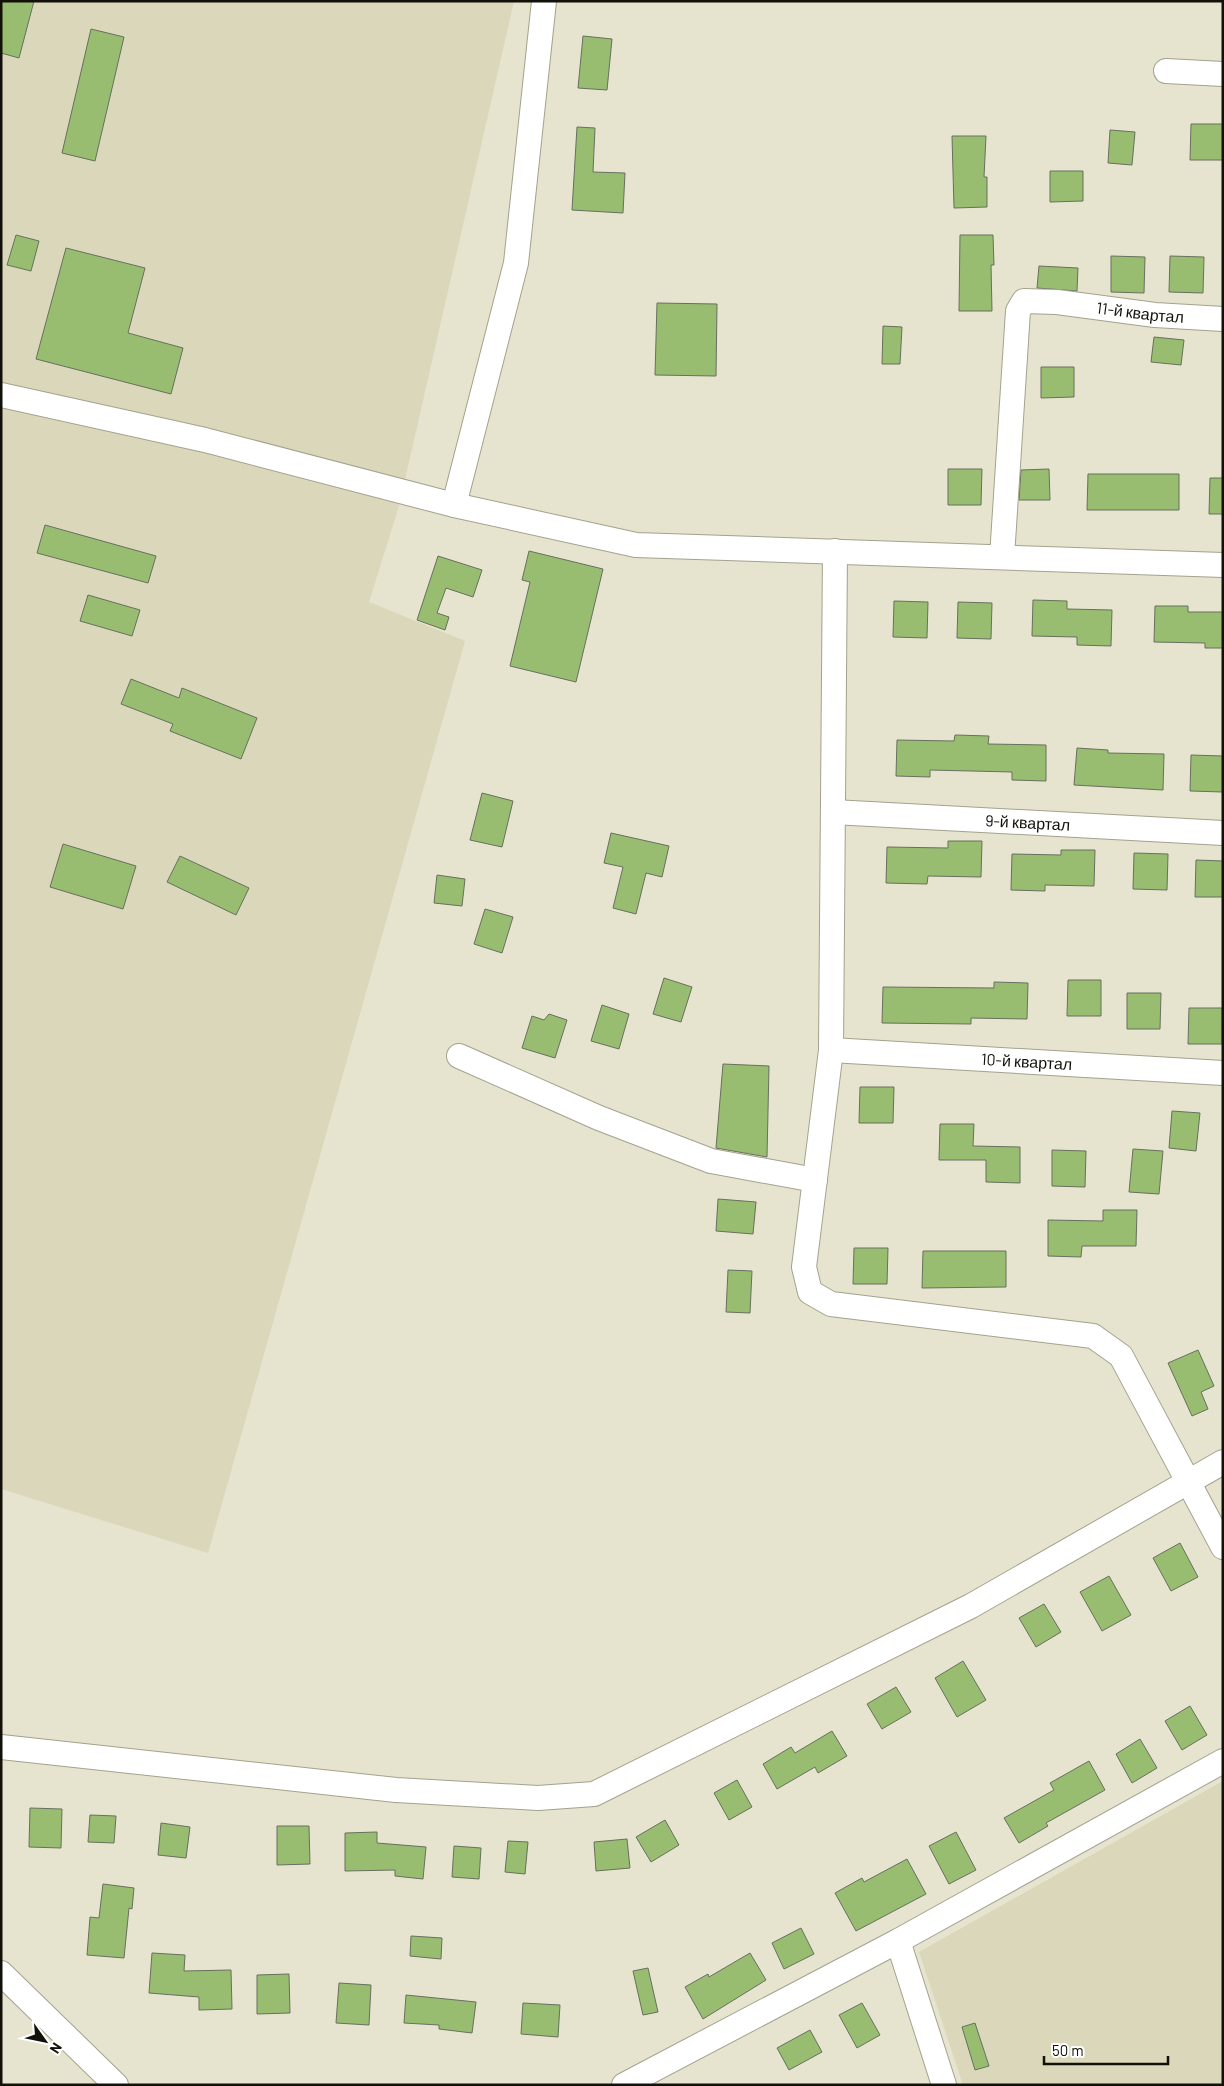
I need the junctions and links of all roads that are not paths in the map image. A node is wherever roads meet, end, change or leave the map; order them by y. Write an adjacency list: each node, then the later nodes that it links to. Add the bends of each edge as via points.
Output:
1 (544, 1): 6 (street, via 516,263)
2 (1166, 71): 3 (street)
3 (1223, 74)
4 (1223, 319): 8 (street, 11-й квартал, via 1024,301 1018,310)
5 (1, 395): 6 (street, via 205,440)
6 (454, 505): 7 (street, via 636,545)
7 (835, 551): 8 (street); 10 (street)
8 (1002, 557): 9 (street)
9 (1223, 564)
10 (833, 812): 11 (street, 9-й квартал); 12 (street)
11 (1223, 833)
12 (831, 1050): 14 (street, 10-й квартал); 15 (street)
13 (459, 1056): 15 (street, via 599,1118 711,1160)
14 (1223, 1073)
15 (815, 1180): 17 (street, via 804,1267 810,1292 831,1304 1093,1336 1121,1356)
16 (1223, 1462): 17 (street)
17 (1188, 1480): 18 (street); 19 (street, via 971,1606 594,1794 538,1798 396,1790)
18 (1223, 1547)
19 (1, 1747)
20 (1223, 1761): 21 (street)
21 (898, 1941): 24 (street); 25 (street)
22 (1, 1973): 23 (street)
23 (116, 2085)
24 (624, 2085)
25 (944, 2085)

